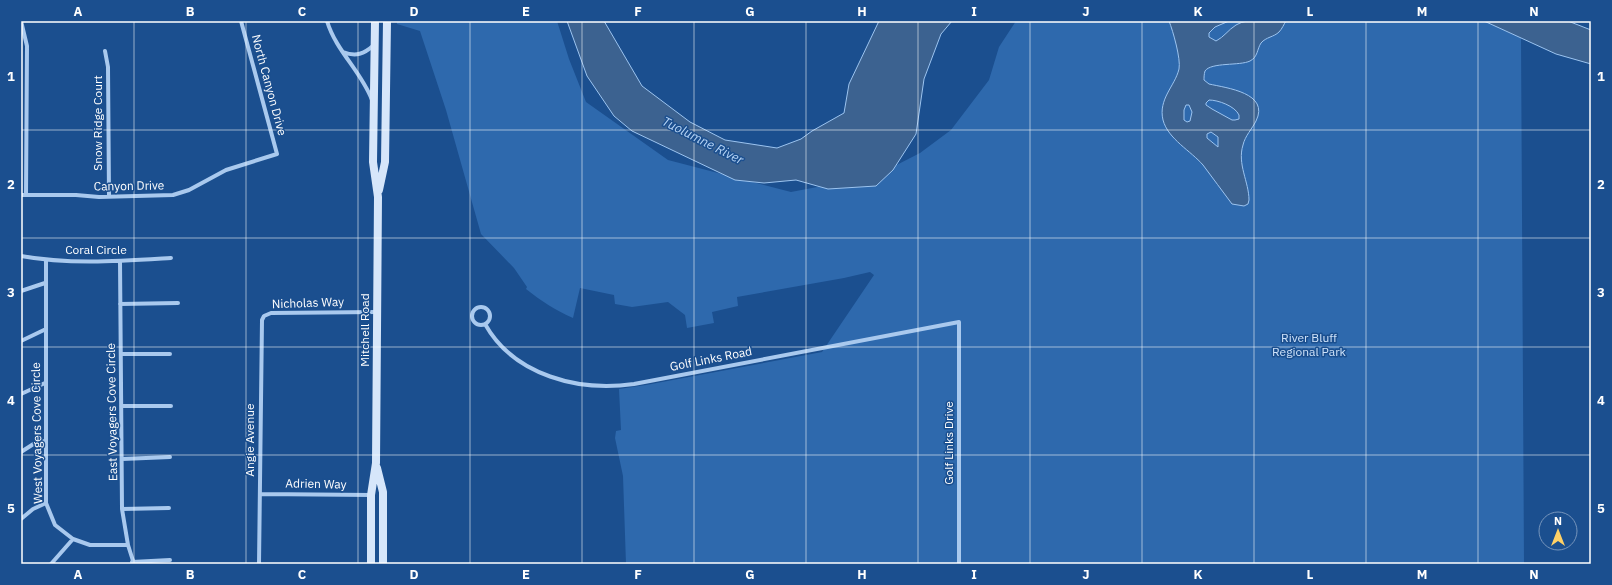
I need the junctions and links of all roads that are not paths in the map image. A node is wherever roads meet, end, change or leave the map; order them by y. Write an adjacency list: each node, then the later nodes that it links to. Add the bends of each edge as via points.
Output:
1 (21, 21): 11 (street, via 27,46)
2 (241, 21): 12 (street, North Canyon Drive)
3 (327, 21): 8 (street)
4 (375, 21): 6 (main road, Mitchell Road)
5 (386, 21): 15 (main road, Mitchell Road, via 385,162)
6 (375, 44): 8 (street, via 358,55); 9 (main road, Mitchell Road)
7 (105, 52): 14 (street, Snow Ridge Court, via 108,67)
8 (342, 52): 9 (street, via 367,87)
9 (374, 106): 15 (main road, Mitchell Road, via 373,162)
10 (21, 113): 11 (street)
11 (27, 113): 13 (street)
12 (277, 154): 14 (street, Canyon Drive, via 226,170 189,190 173,195)
13 (24, 195): 14 (street, Canyon Drive)
14 (109, 196)
15 (378, 196): 24 (main road, Mitchell Road)
16 (21, 256): 18 (street, Coral Circle)
17 (171, 258): 19 (street, Coral Circle)
18 (46, 260): 19 (street, Coral Circle); 20 (street, West Voyagers Cove Circle)
19 (120, 261): 23 (street, East Voyagers Cove Circle)
20 (45, 283): 21 (street); 28 (street, West Voyagers Cove Circle)
21 (21, 291)
22 (178, 303): 23 (street)
23 (120, 304): 30 (street, East Voyagers Cove Circle)
24 (377, 312): 25 (street, Nicholas Way, via 271,313); 40 (main road, Mitchell Road)
25 (264, 316): 41 (street, Angie Avenue, via 261,323)
26 (959, 322): 27 (street, Golf Links Road, via 634,384 608,386 577,384 541,373 505,349); 55 (street, Golf Links Drive)
27 (485, 324): 27 (street, Golf Links Road, via 490,317 488,312 484,308 476,309 472,314 474,322)
28 (46, 329): 29 (street); 32 (street, West Voyagers Cove Circle)
29 (21, 341)
30 (121, 354): 31 (street); 34 (street, East Voyagers Cove Circle)
31 (170, 354)
32 (45, 383): 33 (street); 36 (street, West Voyagers Cove Circle)
33 (21, 394)
34 (121, 406): 35 (street); 39 (street, East Voyagers Cove Circle)
35 (171, 406)
36 (45, 441): 37 (street, via 35,443); 43 (street, West Voyagers Cove Circle)
37 (21, 452)
38 (170, 457): 39 (street)
39 (122, 459): 45 (street, East Voyagers Cove Circle)
40 (376, 463): 42 (main road, Mitchell Road); 54 (main road, Mitchell Road, via 383,492)
41 (260, 494): 42 (street, Adrien Way); 52 (street, Angie Avenue)
42 (371, 494): 53 (main road, Mitchell Road)
43 (46, 503): 46 (street, via 33,509); 47 (street, West Voyagers Cove Circle, via 55,525)
44 (170, 508): 45 (street)
45 (122, 509): 48 (street, East Voyagers Cove Circle)
46 (21, 520)
47 (73, 539): 48 (street, West Voyagers Cove Circle, via 90,545); 51 (street)
48 (128, 545): 50 (street, East Voyagers Cove Circle)
49 (170, 560): 50 (street)
50 (133, 563)
51 (51, 564)
52 (259, 564)
53 (371, 564)
54 (383, 564)
55 (959, 564)

